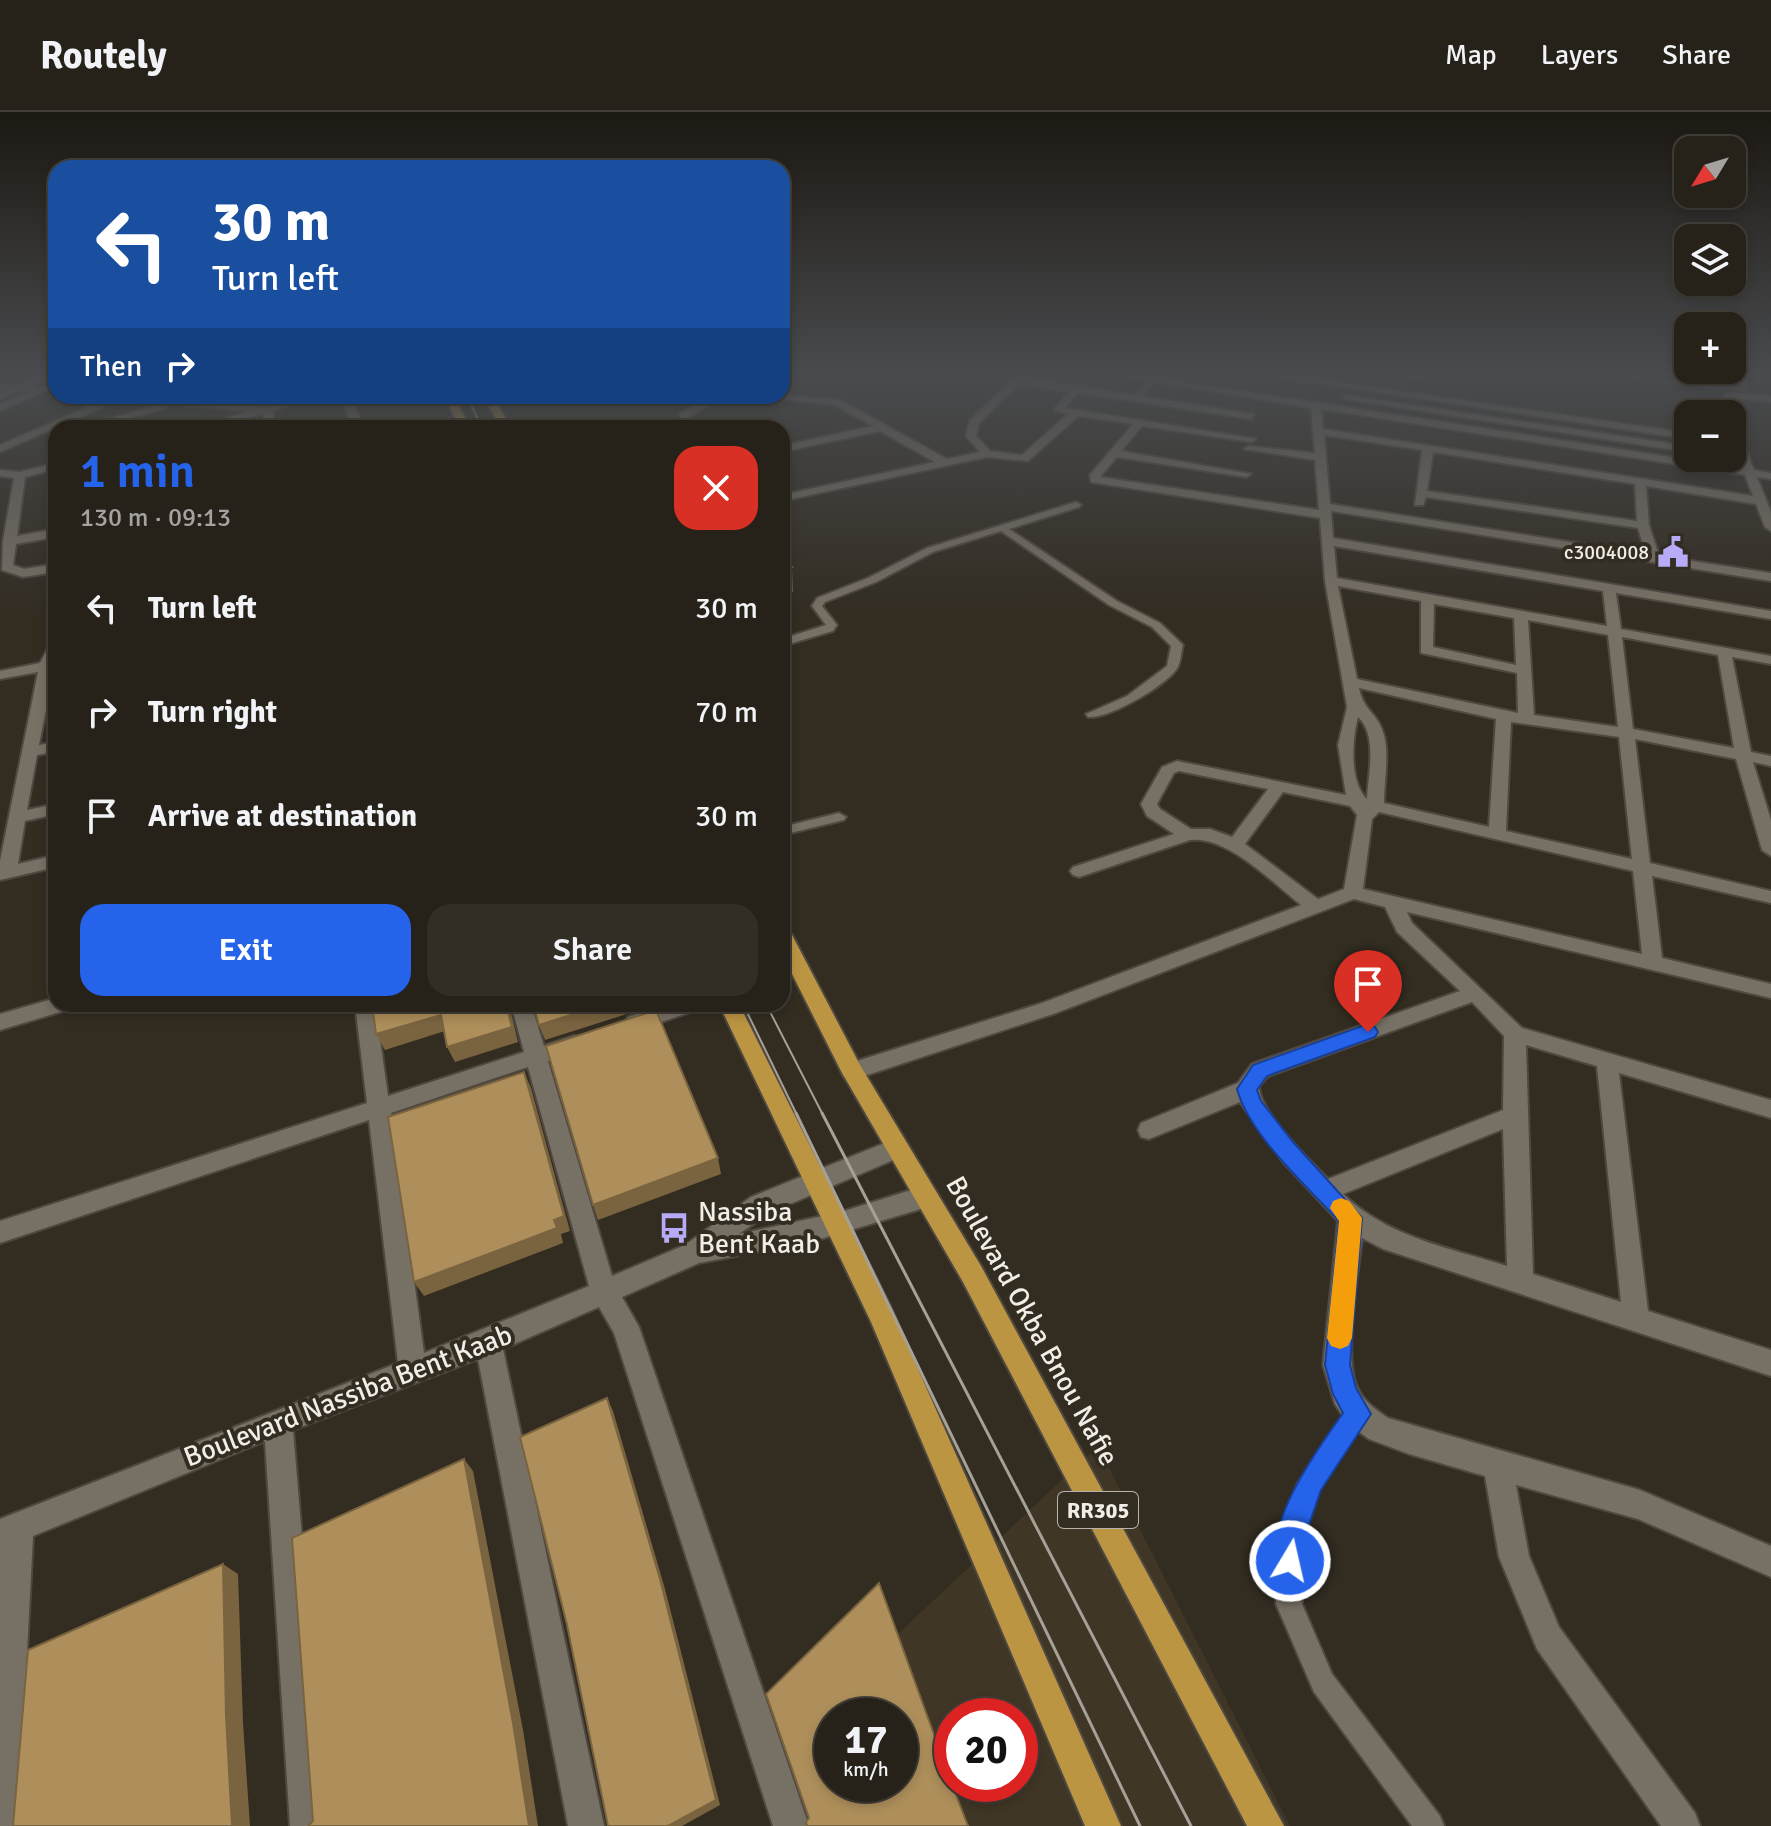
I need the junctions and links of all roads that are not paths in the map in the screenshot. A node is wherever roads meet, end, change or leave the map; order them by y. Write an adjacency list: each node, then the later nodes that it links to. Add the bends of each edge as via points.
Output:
1 (933, 456): 17 (street)
2 (978, 456): 17 (street)
3 (998, 456): 4 (street, via 1019,460)
4 (1030, 456)
5 (1111, 456): 29 (street, via 1095,480)
6 (1131, 456): 16 (street)
7 (1173, 456): 16 (street)
8 (1248, 456): 22 (street)
9 (1315, 456): 14 (street)
10 (1427, 456): 26 (street)
11 (1479, 456): 18 (street)
12 (1536, 456): 18 (street)
13 (1644, 456): 21 (street)
14 (1321, 457): 31 (street)
15 (1746, 459): 21 (street)
16 (1168, 462): 22 (street)
17 (945, 463): 27 (street)
18 (1536, 465): 25 (street)
19 (48, 468): 23 (street)
20 (0, 473): 23 (street)
21 (1752, 473): 24 (street); 28 (street)
22 (1246, 474): 29 (street)
23 (20, 475): 37 (street)
24 (1771, 476)
25 (1640, 482): 28 (street); 33 (street)
26 (1421, 487): 32 (street); 33 (street)
27 (790, 496)
28 (1761, 501): 34 (street)
29 (1241, 503): 31 (street)
30 (1076, 505): 35 (lane)
31 (1326, 511): 32 (street); 38 (street)
32 (1416, 520): 40 (street)
33 (1643, 520): 39 (street)
34 (1771, 527)
35 (1002, 528): 49 (lane, via 930,550 821,600 817,606 832,625 829,629); 58 (lane, via 1113,603 1156,625 1177,645 1172,667 1131,699)
36 (48, 534): 37 (street)
37 (9, 541): 41 (street, via 9,571)
38 (1329, 541): 40 (street); 43 (street)
39 (1653, 557): 40 (street); 42 (street)
40 (1555, 560): 44 (street)
41 (48, 569)
42 (1771, 577)
43 (1331, 581): 45 (street); 56 (street)
44 (1609, 588): 47 (street); 48 (street)
45 (1428, 598): 46 (street); 54 (street, via 1426,650)
46 (1521, 615): 48 (street); 54 (street)
47 (1771, 615)
48 (1616, 632): 50 (street); 61 (street)
49 (790, 641)
50 (1724, 651): 51 (street); 64 (street)
51 (1771, 660)
52 (48, 662): 53 (street)
53 (46, 666): 55 (street); 63 (street)
54 (1521, 670): 60 (street)
55 (0, 675)
56 (1350, 682): 57 (street); 59 (street)
57 (1355, 707): 67 (street, via 1345,734); 67 (street, via 1371,721 1377,736)
58 (1092, 714)
59 (1504, 716): 60 (street); 72 (street)
60 (1526, 719): 61 (street)
61 (1628, 736): 64 (street); 77 (street)
62 (48, 748): 63 (street)
63 (29, 752): 70 (street)
64 (1743, 754): 65 (street); 75 (street)
65 (1771, 761)
66 (1278, 787): 67 (street); 73 (street, via 1195,768 1168,770 1149,804); 74 (street)
67 (1365, 808): 72 (street); 80 (street)
68 (48, 811): 70 (street)
69 (839, 817): 71 (lane)
70 (17, 818): 79 (street)
71 (790, 829)
72 (1497, 834): 77 (street)
73 (1188, 835): 74 (street, via 1214,835); 78 (street)
74 (1234, 847): 83 (street)
75 (1771, 850)
76 (48, 863): 79 (street)
77 (1641, 867): 81 (street); 85 (street)
78 (1079, 871)
79 (4, 873)
80 (1353, 893): 82 (street); 83 (street)
81 (1771, 897)
82 (1392, 901): 85 (street); 87 (street, via 1404,927)
83 (1316, 907): 99 (street, via 1049,1008)
84 (790, 951): 99 (main road, Boulevard Okba Bnou Nafie / RR305)
85 (1653, 962): 86 (street)
86 (1771, 991)
87 (1476, 993): 95 (street); 100 (street, via 1260,1070)
88 (48, 1008): 93 (street)
89 (366, 1012): 101 (street)
90 (523, 1012): 97 (street)
91 (668, 1012): 94 (street)
92 (733, 1012): 106 (main road)
93 (0, 1022)
94 (620, 1028)
95 (1515, 1034): 98 (street); 103 (street)
96 (591, 1038): 97 (street)
97 (534, 1057): 101 (street); 114 (street)
98 (1607, 1061): 102 (street); 115 (street)
99 (852, 1071): 105 (main road, Boulevard Okba Bnou Nafie / RR305)
100 (1247, 1089): 104 (street); 107 (street, via 1251,1105)
101 (377, 1107): 111 (street); 118 (street)
102 (1771, 1109)
103 (1514, 1115): 107 (street); 113 (street)
104 (1149, 1130)
105 (897, 1148): 106 (street, Boulevard Nassiba Bent Kaab); 108 (main road, Boulevard Okba Bnou Nafie / RR305)
106 (815, 1182): 110 (main road); 112 (street, Boulevard Nassiba Bent Kaab, via 760,1205)
107 (1324, 1191): 109 (street)
108 (924, 1197): 110 (street, Boulevard Nassiba Bent Kaab); 129 (main road, Boulevard Okba Bnou Nafie / RR305, via 972,1274)
109 (1351, 1218): 113 (street, via 1383,1238); 119 (street, via 1337,1365 1345,1394)
110 (835, 1226): 112 (street, Boulevard Nassiba Bent Kaab); 128 (main road, via 881,1315)
111 (0, 1232)
112 (694, 1253): 114 (street, Boulevard Nassiba Bent Kaab)
113 (1520, 1280): 115 (street)
114 (604, 1292): 116 (street, Boulevard Nassiba Bent Kaab); 124 (street, via 626,1327)
115 (1636, 1318): 117 (street)
116 (488, 1342): 118 (street, Boulevard Nassiba Bent Kaab); 127 (street)
117 (1771, 1363)
118 (413, 1370): 120 (street, Boulevard Nassiba Bent Kaab)
119 (1358, 1414): 121 (street, via 1409,1440); 130 (lane, via 1310,1483 1290,1539 1289,1604 1323,1683)
120 (278, 1422): 122 (street, Boulevard Nassiba Bent Kaab); 126 (street)
121 (1497, 1462): 123 (street, via 1640,1505); 131 (street, via 1514,1557 1548,1638)
122 (9, 1530): 125 (street)
123 (1771, 1562)
124 (784, 1823)
125 (0, 1826)
126 (308, 1826)
127 (586, 1826)
128 (1103, 1826)
129 (1266, 1826)
130 (1430, 1826)
131 (1682, 1826)

